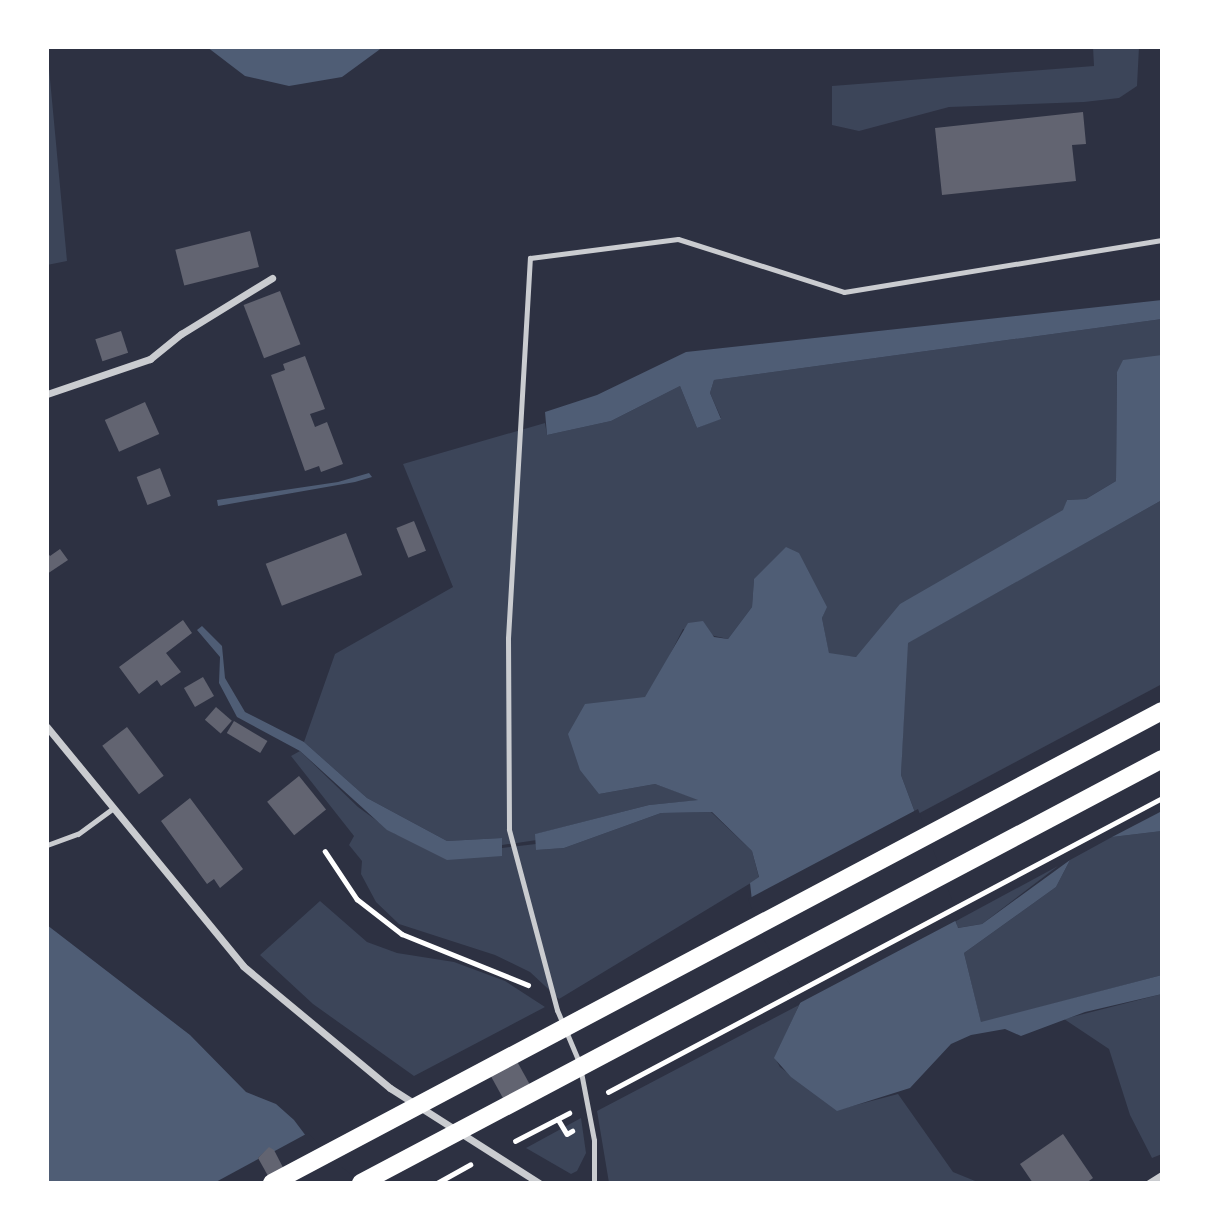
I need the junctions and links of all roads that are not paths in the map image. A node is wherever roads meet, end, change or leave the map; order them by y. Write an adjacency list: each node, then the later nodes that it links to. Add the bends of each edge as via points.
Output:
1 (1162, 240): 13 (lane, via 844,292 678,239 530,258 508,638 509,829 557,1010 575,1046 594,1140)
2 (272, 278): 3 (street, via 181,334 150,359)
3 (47, 394)
4 (1162, 711): 10 (main road)
5 (47, 727): 7 (street)
6 (1162, 758): 11 (main road)
7 (112, 809): 8 (lane, via 78,834); 12 (street, via 200,919 278,998 390,1088)
8 (47, 845)
9 (1162, 1175): 14 (street)
10 (272, 1183)
11 (361, 1183)
12 (539, 1183)
13 (594, 1183)
14 (1149, 1183)

